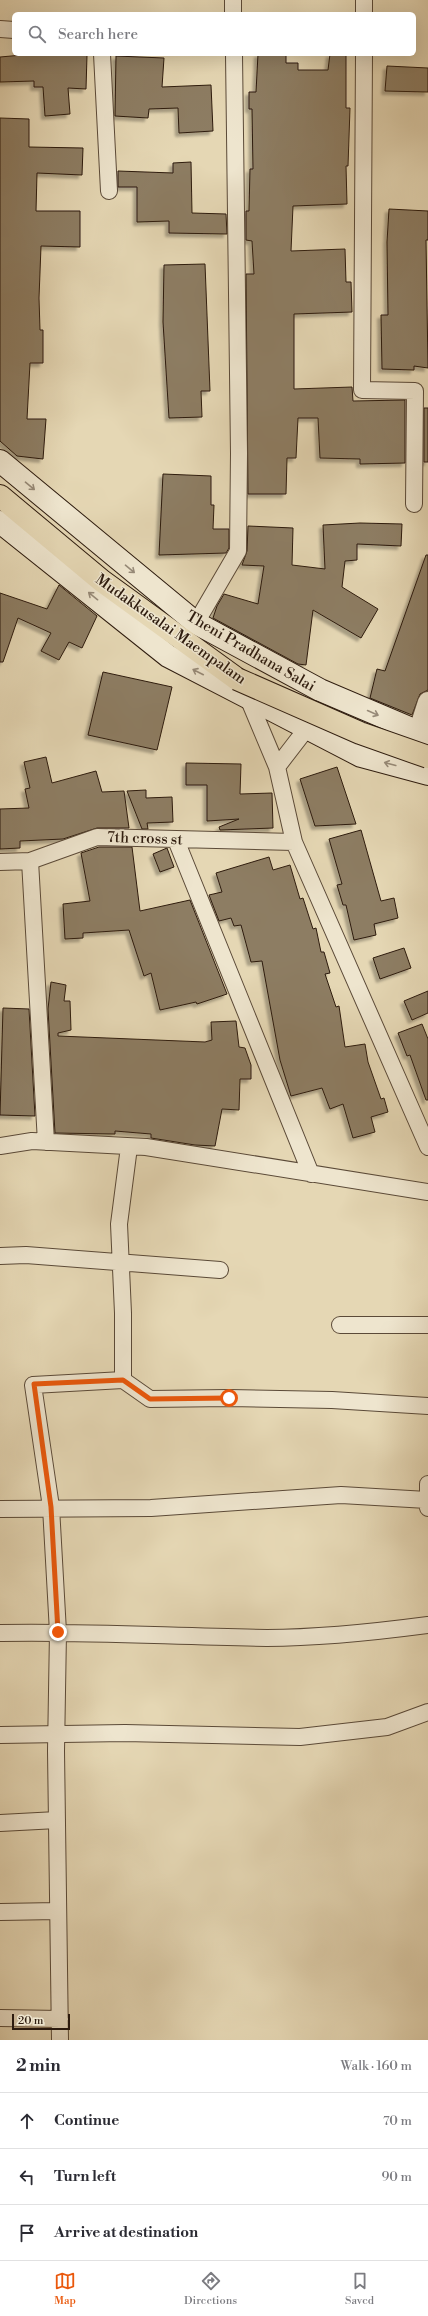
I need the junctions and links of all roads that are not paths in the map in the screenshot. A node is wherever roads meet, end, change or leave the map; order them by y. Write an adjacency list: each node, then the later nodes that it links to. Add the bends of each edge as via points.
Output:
1 (233, 0): 3 (street)
2 (364, 0): 4 (street)
3 (233, 12)
4 (364, 12)
5 (0, 29): 6 (street)
6 (12, 30)
7 (102, 56): 10 (street)
8 (234, 56): 16 (street, via 238,551)
9 (364, 56): 11 (street, via 362,390)
10 (109, 191)
11 (421, 392): 14 (street)
12 (0, 461): 16 (main road, Theni Pradhana Salai, one-way to 16)
13 (0, 496): 17 (main road, Mudakkusalai Maempalam, via 102,581)
14 (414, 504)
15 (0, 522): 17 (main road, one-way to 15, via 168,656)
16 (196, 623): 18 (main road, Theni Pradhana Salai)
17 (242, 688): 20 (main road); 23 (main road, Mudakkusalai Maempalam, bridge); 24 (street)
18 (347, 702): 21 (main road, Theni Pradhana Salai, one-way to 21); 22 (main road)
19 (428, 702): 21 (street)
20 (307, 728): 22 (main road); 24 (street)
21 (423, 734)
22 (331, 741): 25 (main road, one-way to 22, via 361,756)
23 (428, 757)
24 (277, 767): 27 (street)
25 (428, 774)
26 (176, 840): 27 (street, 7th cross st); 28 (street, 7th cross st, via 98,837); 34 (street)
27 (294, 842): 33 (street)
28 (30, 861): 29 (street, 7th cross st); 30 (street)
29 (0, 862)
30 (46, 1142): 31 (street, via 32,1141); 32 (street)
31 (0, 1146)
32 (129, 1146): 34 (street); 37 (street, via 119,1224)
33 (428, 1147)
34 (311, 1174): 35 (street)
35 (428, 1192)
36 (0, 1256): 37 (street, via 26,1255)
37 (121, 1264): 38 (street); 41 (street)
38 (220, 1270)
39 (340, 1325): 40 (street)
40 (428, 1325)
41 (123, 1380): 42 (street, via 150,1399 332,1400); 45 (street, via 34,1384)
42 (428, 1406)
43 (428, 1484): 44 (street)
44 (428, 1503): 45 (street, via 341,1495 151,1508)
45 (51, 1507): 46 (street); 48 (street)
46 (0, 1510)
47 (428, 1625): 48 (street, via 353,1634 268,1638)
48 (58, 1632): 49 (street); 51 (street)
49 (0, 1633)
50 (428, 1712): 51 (street, via 387,1727 300,1736)
51 (57, 1734): 52 (street); 53 (street)
52 (0, 1735)
53 (57, 1820): 54 (street); 55 (street)
54 (0, 1823)
55 (57, 1911): 56 (street); 58 (street)
56 (0, 1912)
57 (0, 2018): 58 (street)
58 (60, 2019): 59 (street)
59 (60, 2040)

